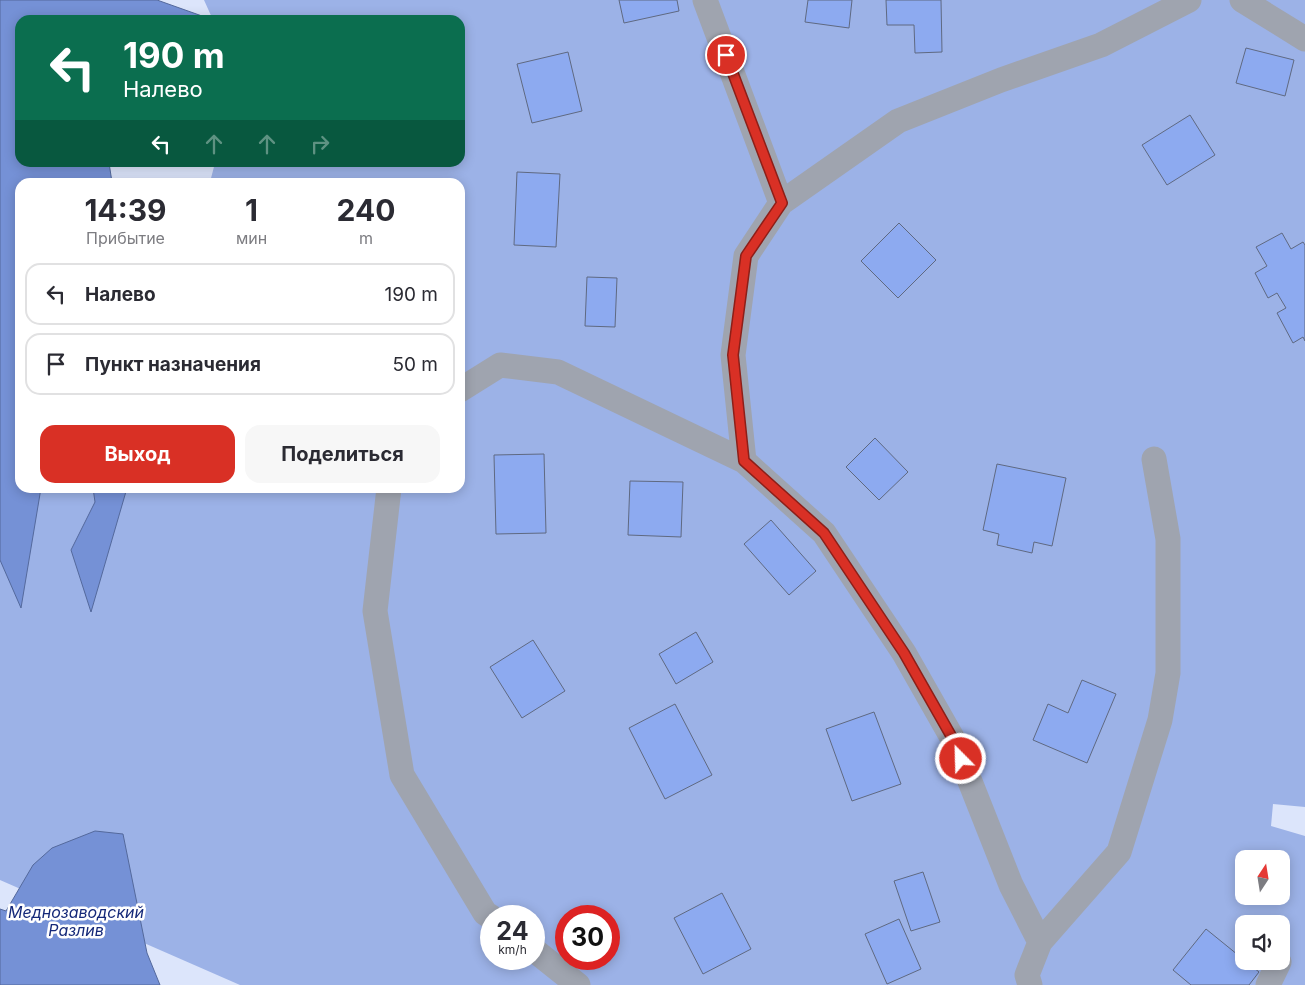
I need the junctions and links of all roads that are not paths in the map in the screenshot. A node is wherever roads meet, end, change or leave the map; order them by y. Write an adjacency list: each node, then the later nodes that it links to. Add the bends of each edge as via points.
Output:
1 (705, 0): 5 (street)
2 (1189, 0): 5 (street, via 1101,46 1001,80 898,121)
3 (1242, 0): 4 (street)
4 (1305, 39)
5 (782, 203): 8 (street, via 746,256 733,355)
6 (465, 387): 8 (street, via 500,365 558,372)
7 (1154, 459): 11 (street, via 1168,539 1168,673 1160,720 1119,852)
8 (744, 461): 11 (street, via 824,533 904,653 954,741 1011,885)
9 (387, 493): 10 (street, via 375,611 402,775)
10 (481, 905)
11 (1040, 942): 15 (street, via 1027,975)
12 (545, 959): 14 (street)
13 (1275, 970): 16 (street)
14 (578, 985)
15 (1030, 985)
16 (1268, 985)

